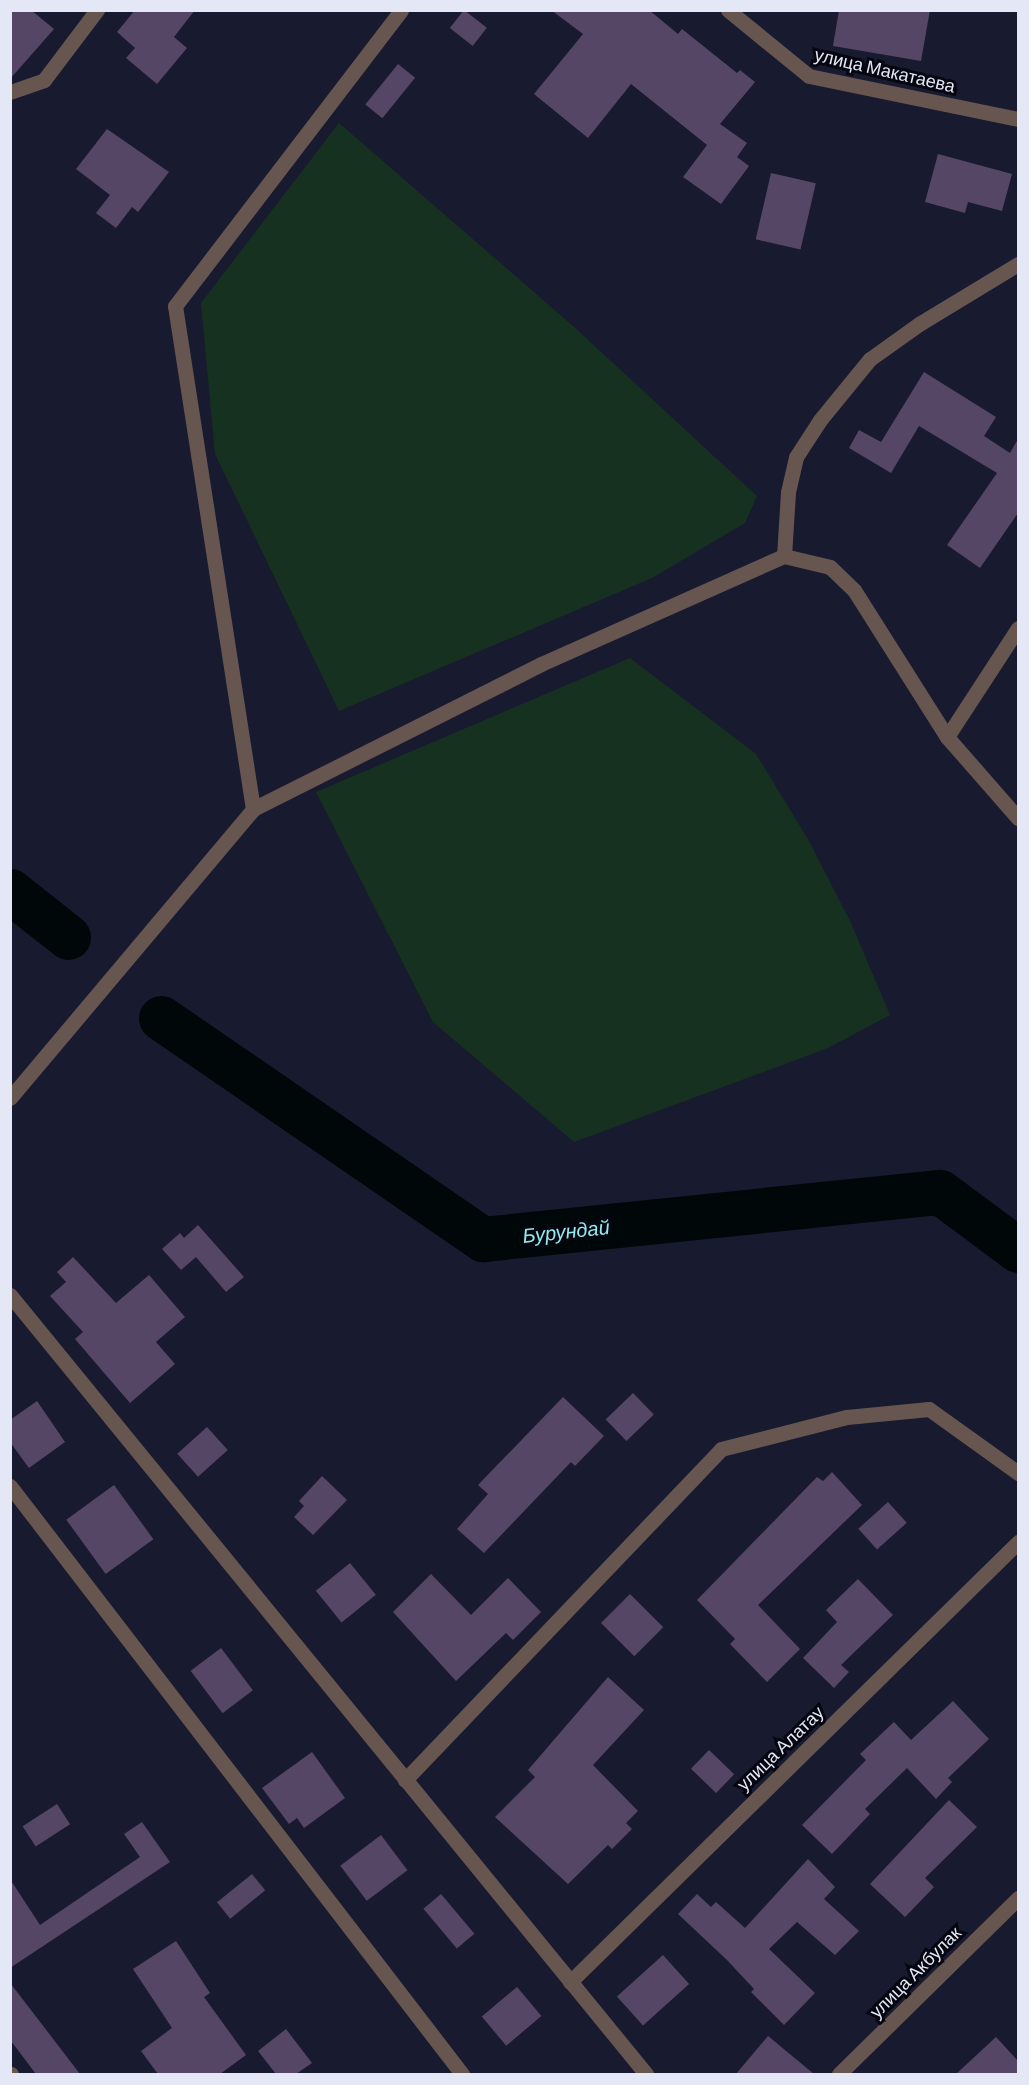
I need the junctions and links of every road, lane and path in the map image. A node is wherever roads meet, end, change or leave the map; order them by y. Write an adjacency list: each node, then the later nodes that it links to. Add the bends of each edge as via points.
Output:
1 (97, 10): 4 (street, via 44,80)
2 (401, 10): 10 (street, via 175,306)
3 (728, 10): 5 (street, улица Макатаева, via 809,76)
4 (10, 92)
5 (1018, 119)
6 (1018, 264): 7 (street, via 870,359 820,420 796,457 788,492)
7 (783, 556): 9 (street, via 830,567 854,590); 10 (street, via 541,664)
8 (1018, 628): 9 (street)
9 (947, 737): 11 (street)
10 (253, 809): 12 (street)
11 (1018, 818)
12 (10, 1098)
13 (10, 1296): 17 (street)
14 (1018, 1473): 17 (street, via 929,1409 847,1417 721,1449)
15 (10, 1486): 20 (street)
16 (1018, 1542): 19 (street, улица Алатау)
17 (405, 1780): 19 (street)
18 (1018, 1898): 22 (street, улица Акбулак)
19 (570, 1982): 21 (street)
20 (462, 2074)
21 (646, 2074)
22 (839, 2074)

